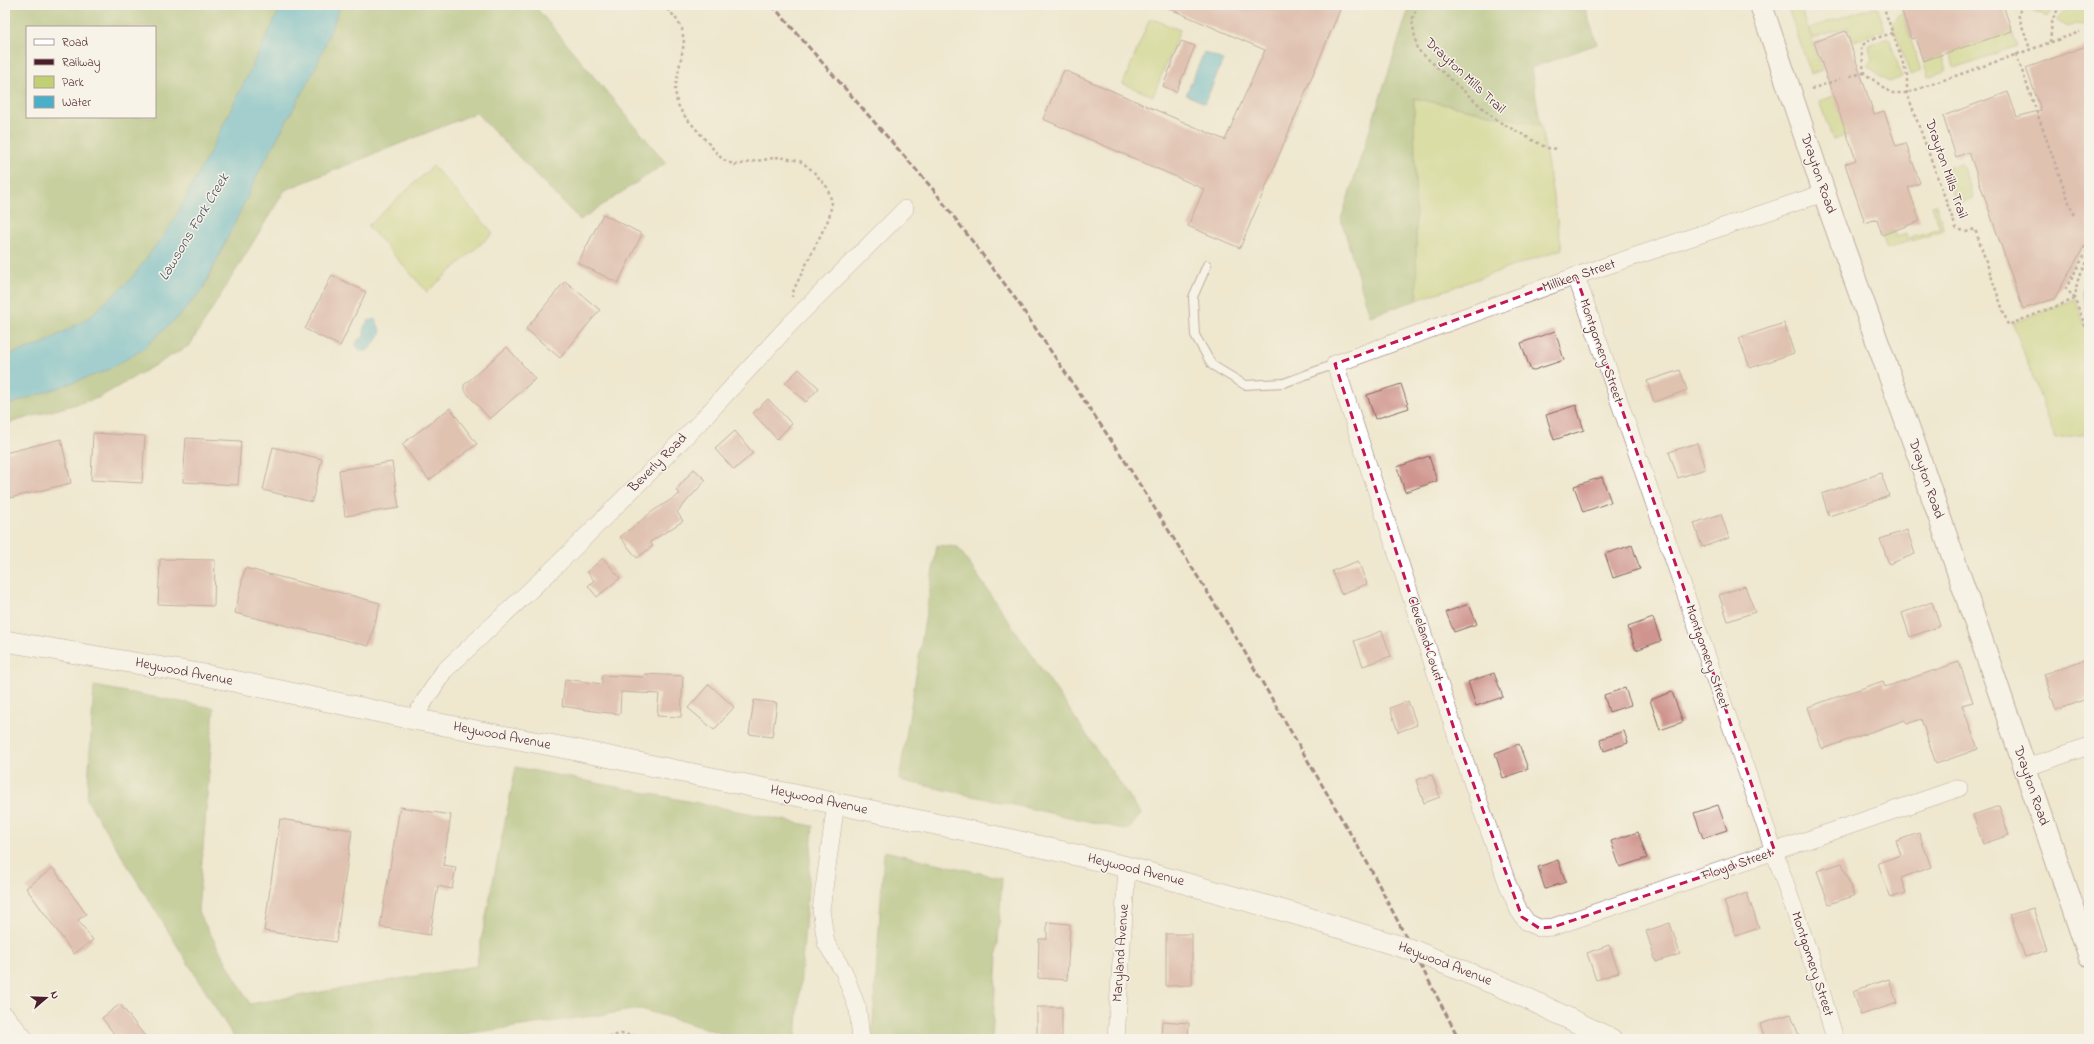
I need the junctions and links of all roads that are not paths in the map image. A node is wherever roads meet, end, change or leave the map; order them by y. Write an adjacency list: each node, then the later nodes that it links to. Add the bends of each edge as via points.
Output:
1 (1761, 5): 2 (main road, Drayton Road)
2 (1824, 193): 5 (street, Milliken Street); 10 (main road, Drayton Road, via 1919,457)
3 (905, 209): 8 (street, Beverly Road, via 791,323 702,420 555,567 444,671)
4 (1207, 265): 6 (lane, via 1193,297 1195,335 1212,365 1245,385 1284,383)
5 (1576, 276): 6 (street, Milliken Street); 13 (street, Montgomery Street)
6 (1335, 364): 15 (street, Cleveland Court, via 1460,747)
7 (5, 641): 8 (street, Heywood Avenue, via 206,675)
8 (413, 719): 12 (street, Heywood Avenue)
9 (2089, 746): 10 (street)
10 (2025, 768): 16 (main road, Drayton Road)
11 (1959, 788): 13 (street, Floyd Street)
12 (836, 803): 14 (street, Heywood Avenue); 19 (street, via 822,910 826,943 844,972 858,1010)
13 (1775, 852): 15 (street, Floyd Street, via 1553,927 1533,926); 22 (street, Montgomery Street, via 1816,973)
14 (1127, 867): 20 (street, Maryland Avenue); 21 (street, Heywood Avenue, bridge, via 1412,950 1514,992)
15 (1519, 911)
16 (2089, 955)
17 (5, 1015): 18 (street)
18 (25, 1039)
19 (861, 1039)
20 (1116, 1039)
21 (1611, 1039)
22 (1835, 1039)

